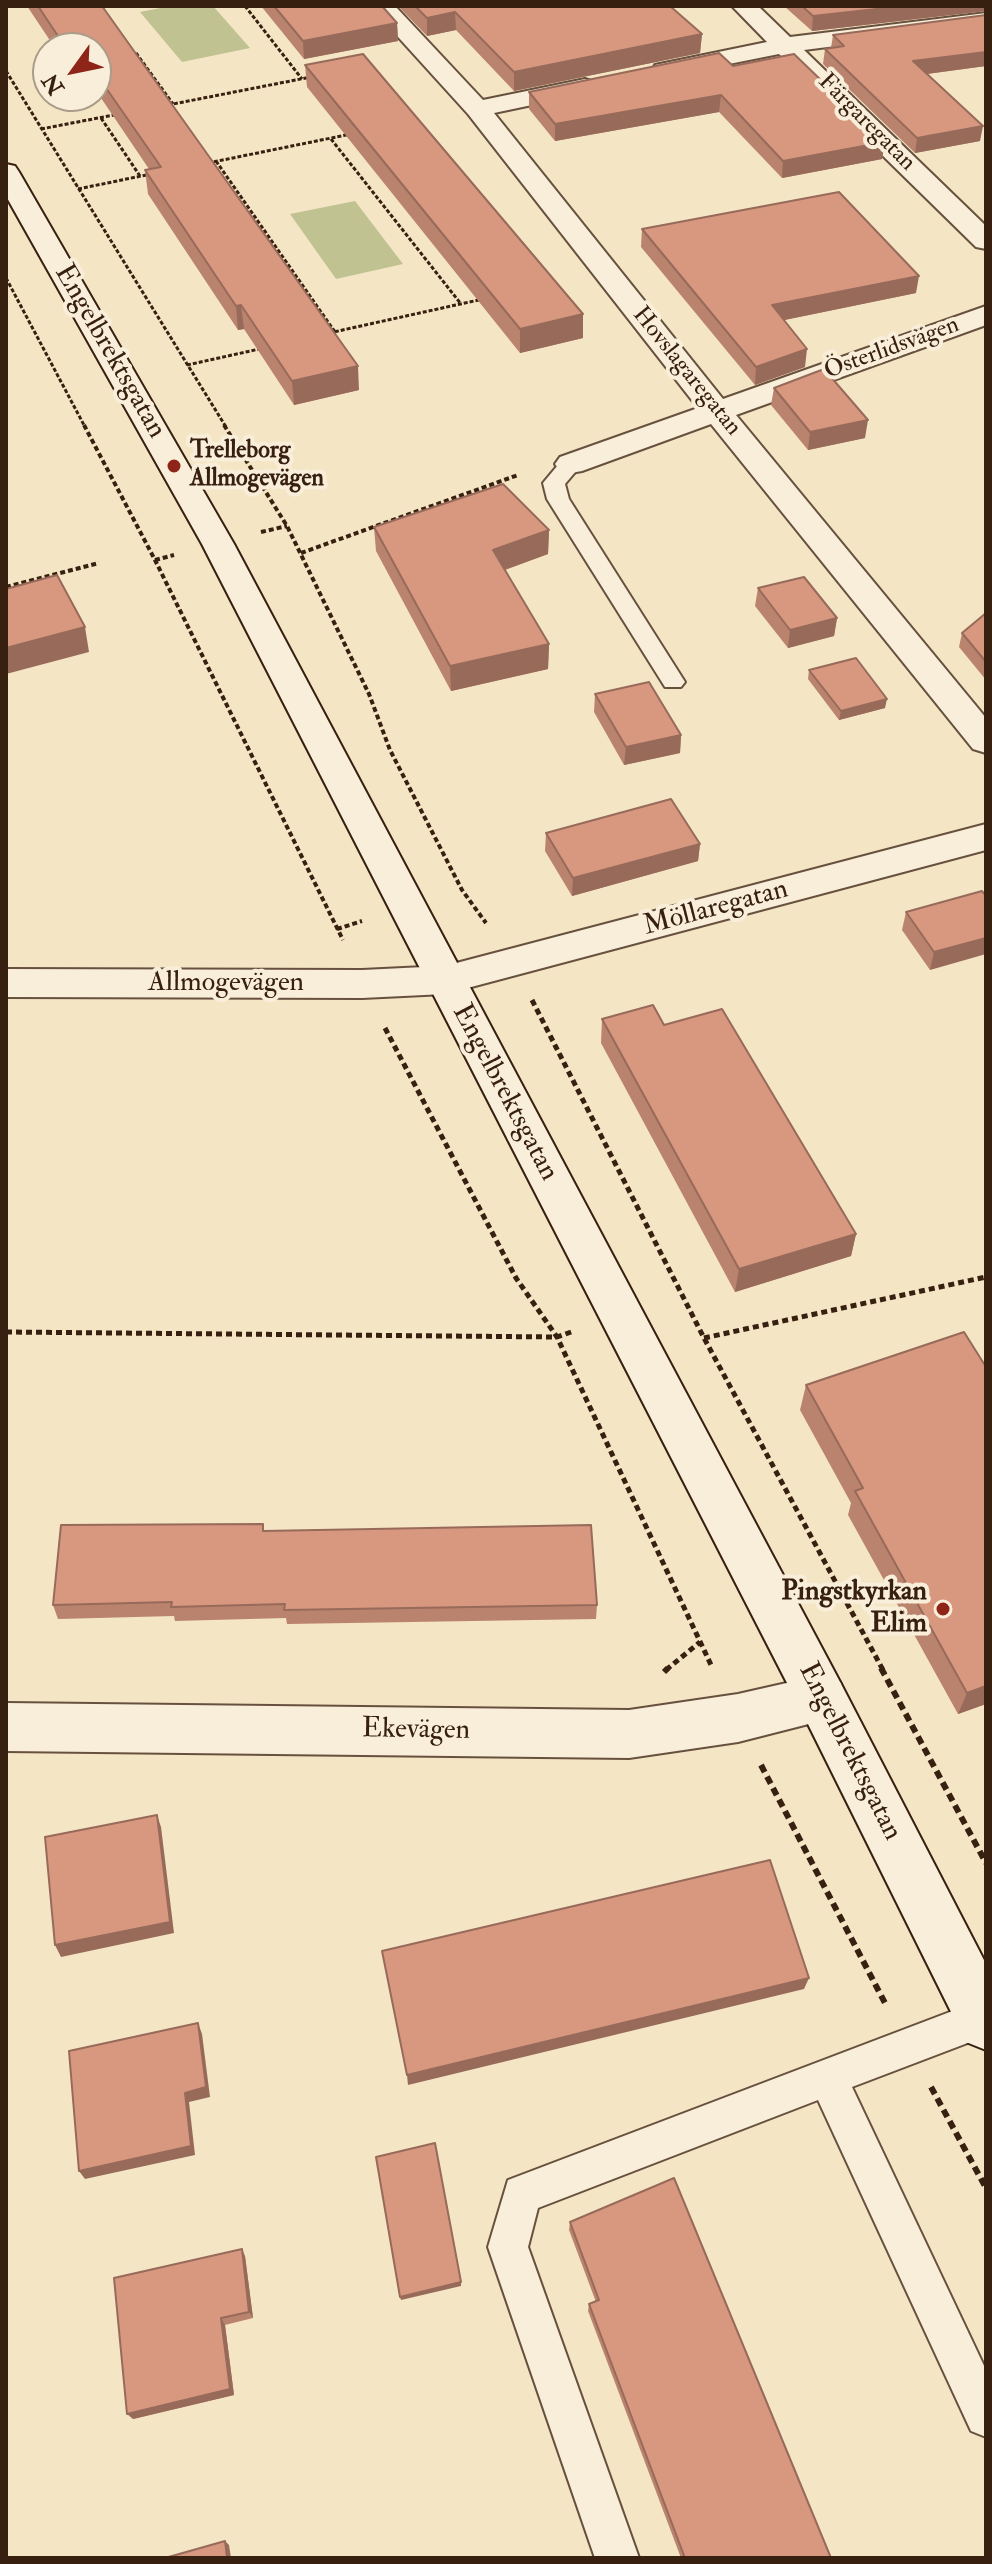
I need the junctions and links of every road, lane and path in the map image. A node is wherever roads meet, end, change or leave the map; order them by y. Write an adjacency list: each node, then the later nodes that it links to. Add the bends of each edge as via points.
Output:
1 (245, 6): 9 (path)
2 (382, 6): 13 (street, Hovslagaregatan)
3 (744, 6): 6 (street, Färgaregatan)
4 (986, 20): 6 (street)
5 (128, 43): 11 (path)
6 (786, 45): 7 (street); 26 (street, Färgaregatan)
7 (647, 74)
8 (316, 76): 9 (path)
9 (302, 79): 11 (path)
10 (616, 80): 13 (street)
11 (173, 104): 12 (path)
12 (158, 107)
13 (477, 109): 35 (street, Hovslagaregatan)
14 (130, 112): 15 (path)
15 (101, 118): 16 (path); 23 (path)
16 (41, 129)
17 (357, 133): 18 (path)
18 (331, 139): 19 (path); 29 (path)
19 (216, 161): 20 (path); 31 (path)
20 (201, 164)
21 (6, 172): 25 (street, Engelbrektsgatan)
22 (155, 173): 23 (path)
23 (140, 176): 24 (path)
24 (78, 189)
25 (16, 209): 45 (street, Engelbrektsgatan, via 218,544)
26 (986, 241)
27 (6, 278): 47 (path, via 155,560)
28 (490, 297): 29 (path)
29 (461, 304): 31 (path)
30 (986, 315): 35 (street, Österlidsvägen)
31 (335, 332): 32 (path)
32 (320, 335)
33 (276, 345): 34 (path)
34 (187, 365)
35 (717, 412): 38 (street, Österlidsvägen); 43 (street, Hovslagaregatan)
36 (239, 451): 37 (path)
37 (209, 458)
38 (571, 464): 39 (path, via 545,465); 42 (lane, via 554,483 558,499)
39 (301, 553)
40 (99, 563): 41 (path)
41 (6, 587)
42 (673, 682)
43 (986, 741)
44 (986, 837): 45 (street, Möllaregatan)
45 (445, 980): 47 (street, Allmogevägen); 51 (street, Engelbrektsgatan)
46 (6, 983): 47 (street, Allmogevägen)
47 (362, 984): 49 (path, via 516,1278 557,1337)
48 (986, 1277): 50 (path)
49 (6, 1332)
50 (704, 1338)
51 (822, 1699): 52 (street, Ekevägen, via 629,1734); 53 (street, Engelbrektsgatan)
52 (6, 1727)
53 (985, 2020): 54 (lane)
54 (828, 2078): 55 (lane); 56 (lane, via 522,2194 508,2247)
55 (986, 2416)
56 (617, 2558)

